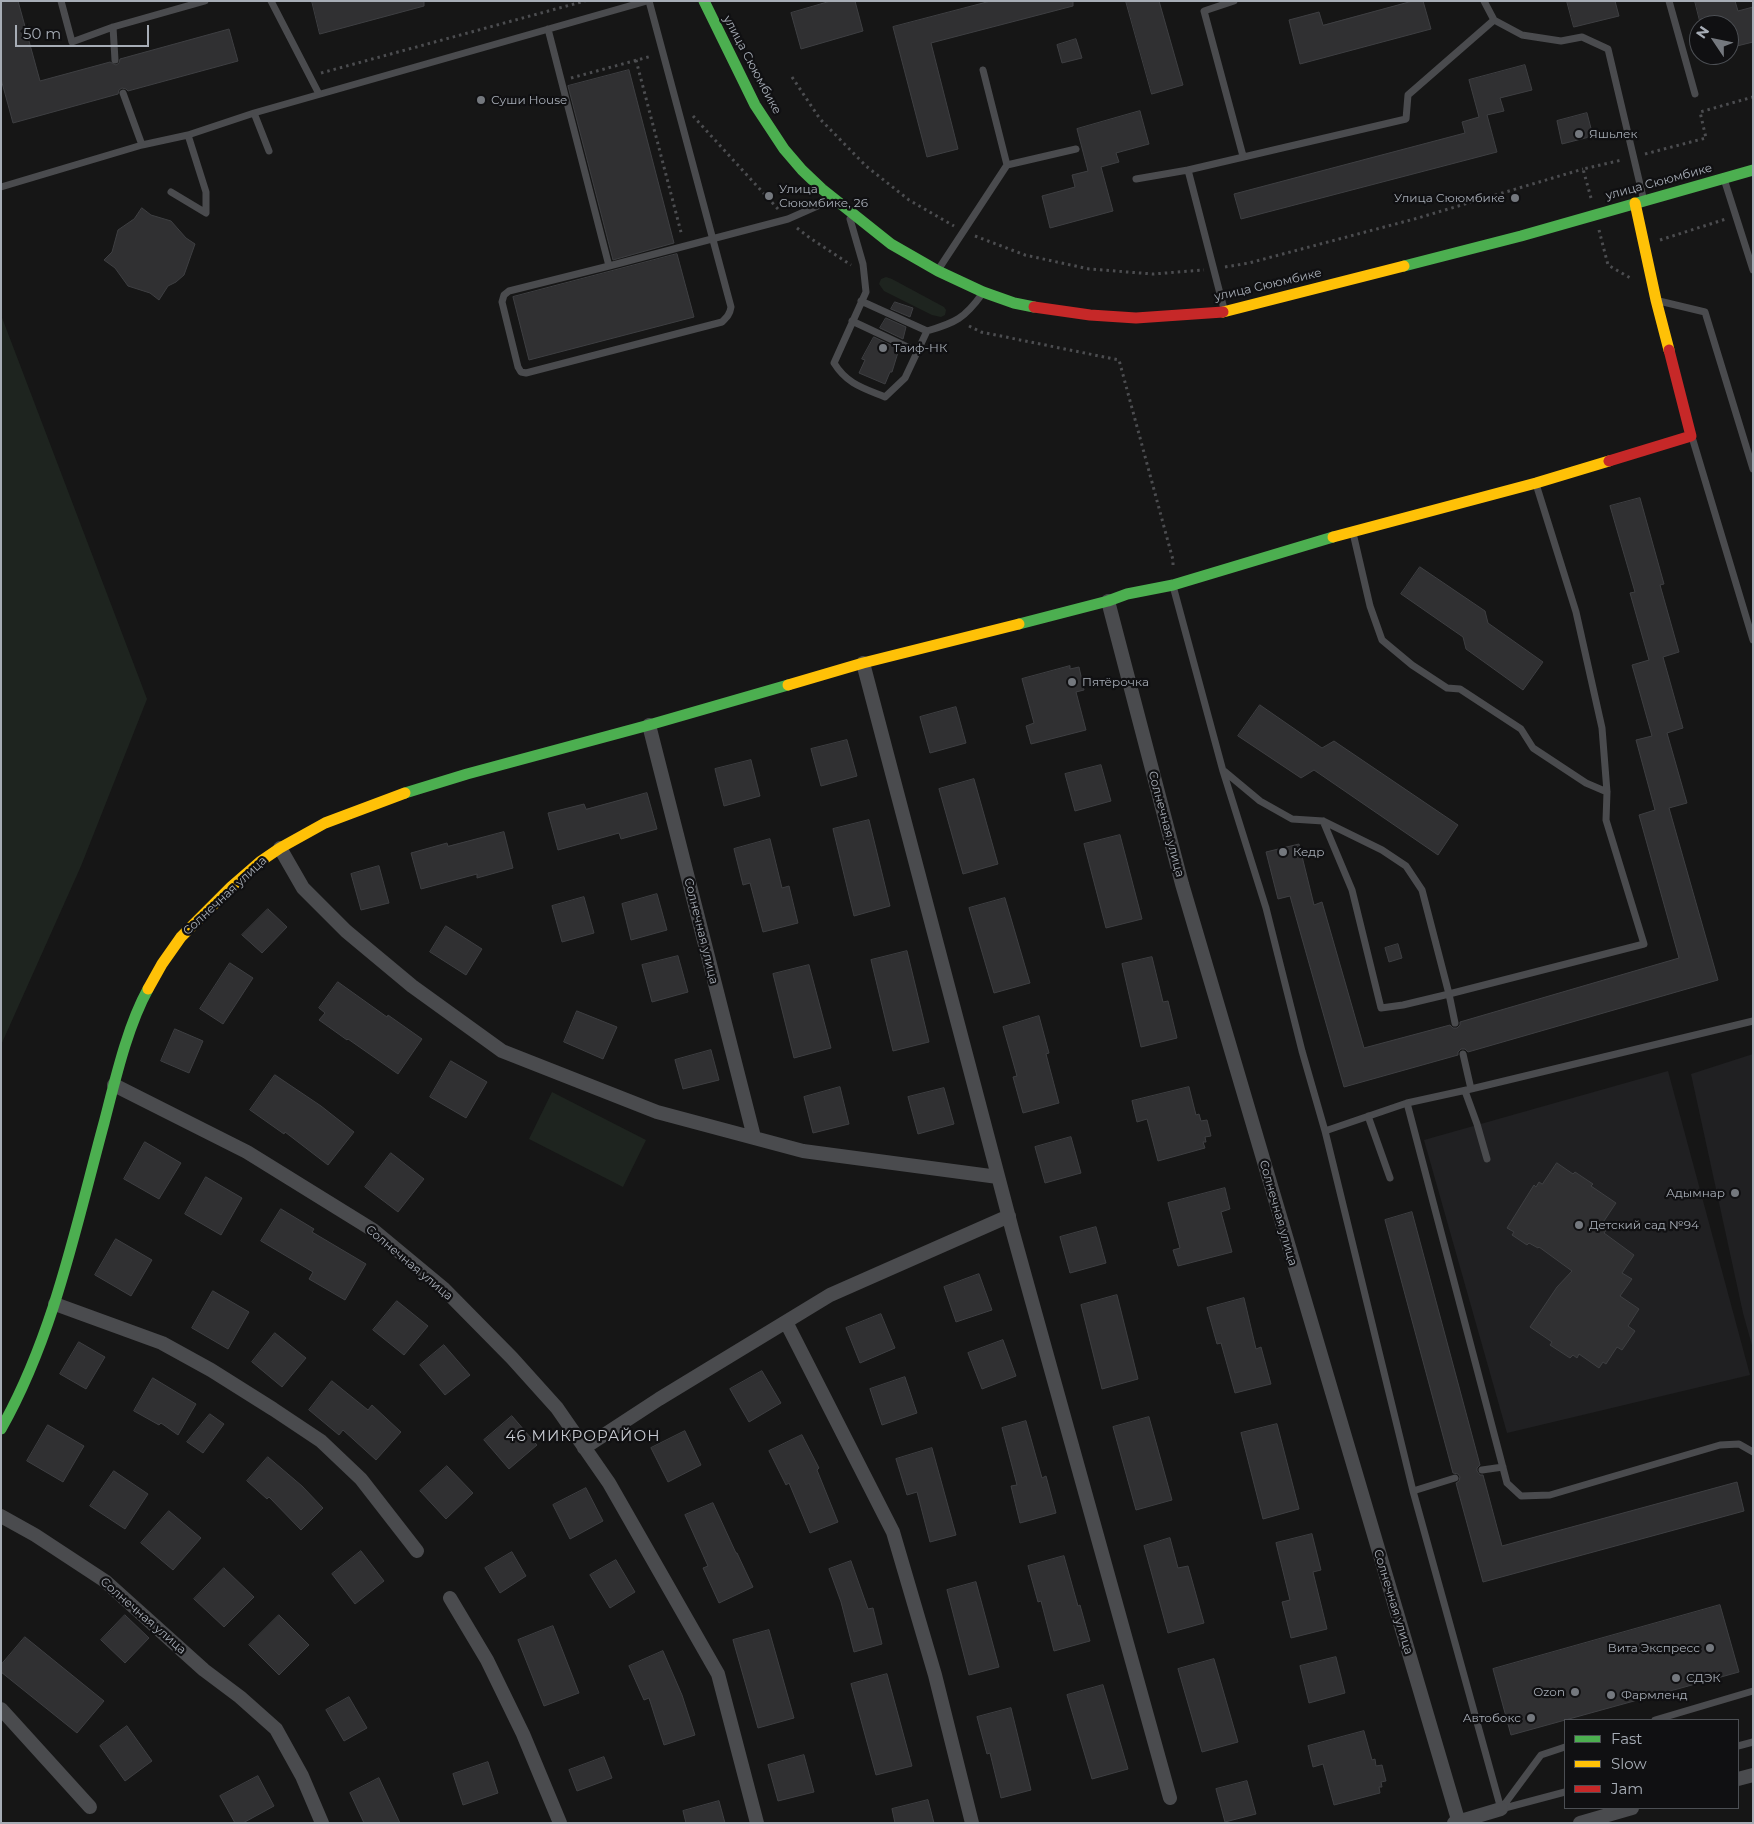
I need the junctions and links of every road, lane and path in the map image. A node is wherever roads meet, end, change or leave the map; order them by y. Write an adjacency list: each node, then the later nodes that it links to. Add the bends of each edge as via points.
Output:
1 (61, 1): 11 (lane, via 72,42)
2 (205, 1): 11 (lane)
3 (271, 1): 17 (lane)
4 (585, 1): 17 (path)
5 (648, 1): 12 (lane); 13 (lane)
6 (704, 1): 40 (street, улица Сююмбике, via 760,112 784,149)
7 (1234, 1): 30 (lane, via 1204,11)
8 (1484, 1): 10 (lane)
9 (1669, 1): 22 (lane)
10 (1494, 20): 30 (lane, via 1408,95 1406,118); 31 (lane, via 1522,35 1561,41 1582,36 1608,49)
11 (113, 27): 14 (lane)
12 (548, 29): 19 (lane); 21 (lane)
13 (663, 53): 15 (path); 46 (lane)
14 (115, 60)
15 (636, 60): 19 (path); 48 (path)
16 (983, 70): 32 (lane)
17 (310, 76): 21 (lane)
18 (792, 78): 45 (path, via 820,119 866,166 909,200)
19 (561, 81): 49 (lane)
20 (123, 93): 27 (lane)
21 (319, 94): 24 (lane)
22 (1695, 94)
23 (1753, 96): 31 (path, via 1700,112 1706,138)
24 (254, 113): 26 (lane); 29 (lane)
25 (691, 113): 44 (path)
26 (188, 135): 27 (lane); 39 (lane, via 206,192 206,213)
27 (142, 145): 38 (lane)
28 (1076, 149): 32 (lane)
29 (269, 151)
30 (1244, 156): 34 (lane)
31 (1633, 158): 41 (lane)
32 (1007, 165): 45 (lane)
33 (1583, 169): 50 (path, via 1418,218 1249,263)
34 (1188, 170): 36 (lane); 50 (lane)
35 (1753, 170): 37 (street, улица Сююмбике)
36 (1136, 179)
37 (1724, 179): 41 (street, улица Сююмбике); 43 (lane)
38 (1, 187)
39 (171, 192)
40 (834, 199): 42 (street, улица Сююмбике); 44 (lane)
41 (1639, 201): 47 (street); 57 (street, улица Сююмбике, via 1521,236)
42 (848, 211): 51 (street, улица Сююмбике, via 891,244); 53 (lane)
43 (1736, 216): 47 (path); 52 (lane)
44 (788, 219): 46 (lane); 53 (path, via 810,238)
45 (964, 231): 50 (path, via 1025,255 1089,269 1153,274); 51 (lane)
46 (713, 239): 48 (lane); 49 (lane, via 731,307 722,322 521,372 502,302 504,295 509,291)
47 (1644, 245): 55 (street)
48 (685, 246): 49 (lane)
49 (609, 266)
50 (1214, 269): 57 (lane)
51 (938, 270): 54 (street, улица Сююмбике)
52 (1753, 270)
53 (864, 273): 56 (lane, via 866,292)
54 (984, 292): 57 (street, улица Сююмбике, via 1014,303 1090,315 1136,318); 58 (lane, via 971,310)
55 (1656, 300): 62 (street); 63 (lane, via 1705,312)
56 (861, 301): 59 (lane); 60 (lane)
57 (1225, 312)
58 (956, 320): 60 (lane); 66 (path, via 981,332 1119,360 1173,560)
59 (852, 322): 61 (lane); 61 (lane, via 834,363 842,376 858,387 885,397 905,378)
60 (927, 331): 61 (lane)
61 (918, 352)
62 (1691, 436): 64 (street, Солнечная улица); 68 (lane)
63 (1753, 469)
64 (1536, 483): 65 (street, Солнечная улица); 72 (lane, via 1576,612 1602,728)
65 (1353, 532): 66 (street, Солнечная улица); 72 (lane, via 1370,606 1382,640 1447,688 1460,689 1521,729 1533,748 1586,783)
66 (1173, 585): 67 (street, Солнечная улица); 71 (lane)
67 (1108, 601): 69 (street, Солнечная улица); 114 (street, Солнечная улица, via 1182,884)
68 (1753, 640)
69 (863, 663): 70 (street, Солнечная улица); 86 (street)
70 (649, 725): 74 (street, Солнечная улица, via 392,797 325,823); 84 (street, Солнечная улица)
71 (1224, 770): 73 (lane, via 1260,801 1292,819); 83 (lane, via 1266,908)
72 (1607, 792): 75 (lane, via 1606,820 1644,944)
73 (1323, 820): 75 (lane, via 1406,866 1422,890); 75 (lane, via 1352,890 1381,1008)
74 (280, 848): 79 (street, Солнечная улица, via 231,887 181,937 162,964 138,1006); 84 (street, Солнечная улица, via 302,888 346,931 412,986 502,1051 657,1112)
75 (1449, 994): 77 (lane)
76 (1753, 1021): 80 (lane)
77 (1455, 1023)
78 (1463, 1054): 80 (lane)
79 (114, 1085): 89 (street, Солнечная улица); 92 (street, Солнечная улица, via 247,1152 373,1230 444,1289 512,1358 557,1408)
80 (1468, 1090): 81 (lane); 85 (lane)
81 (1407, 1103): 82 (lane); 94 (lane)
82 (1368, 1116): 83 (lane); 87 (lane)
83 (1324, 1131): 97 (lane)
84 (754, 1138): 86 (street, Солнечная улица, via 803,1150)
85 (1487, 1159)
86 (998, 1176): 88 (street)
87 (1390, 1178)
88 (1009, 1216): 90 (street, via 830,1295); 110 (street)
89 (55, 1304): 91 (street, Солнечная улица, via 18,1399); 99 (street, via 162,1343 273,1409 321,1442 361,1479)
90 (786, 1322): 92 (street, via 659,1398); 118 (street, via 892,1532 935,1675)
91 (1, 1429)
92 (584, 1448): 117 (street, Солнечная улица, via 609,1483 718,1674)
93 (1753, 1452): 94 (lane, via 1739,1444 1720,1445 1550,1495 1522,1496 1507,1483)
94 (1503, 1467): 95 (lane)
95 (1482, 1470)
96 (1454, 1478): 97 (lane)
97 (1413, 1491): 112 (lane)
98 (1, 1516): 115 (street, Солнечная улица, via 105,1581 204,1670 276,1728)
99 (417, 1551)
100 (450, 1598): 116 (street, via 487,1660 523,1734)
101 (1753, 1691): 103 (lane)
102 (1, 1709): 111 (street)
103 (1658, 1719)
104 (1753, 1742): 105 (lane)
105 (1739, 1746)
106 (1564, 1747): 112 (lane, via 1541,1754)
107 (1753, 1775): 108 (street)
108 (1739, 1779)
109 (1564, 1792): 112 (lane)
110 (1170, 1798)
111 (90, 1807)
112 (1501, 1809): 114 (street)
113 (1629, 1809): 119 (street)
114 (1457, 1822)
115 (322, 1823)
116 (560, 1823)
117 (757, 1823)
118 (972, 1823)
119 (1580, 1823)

